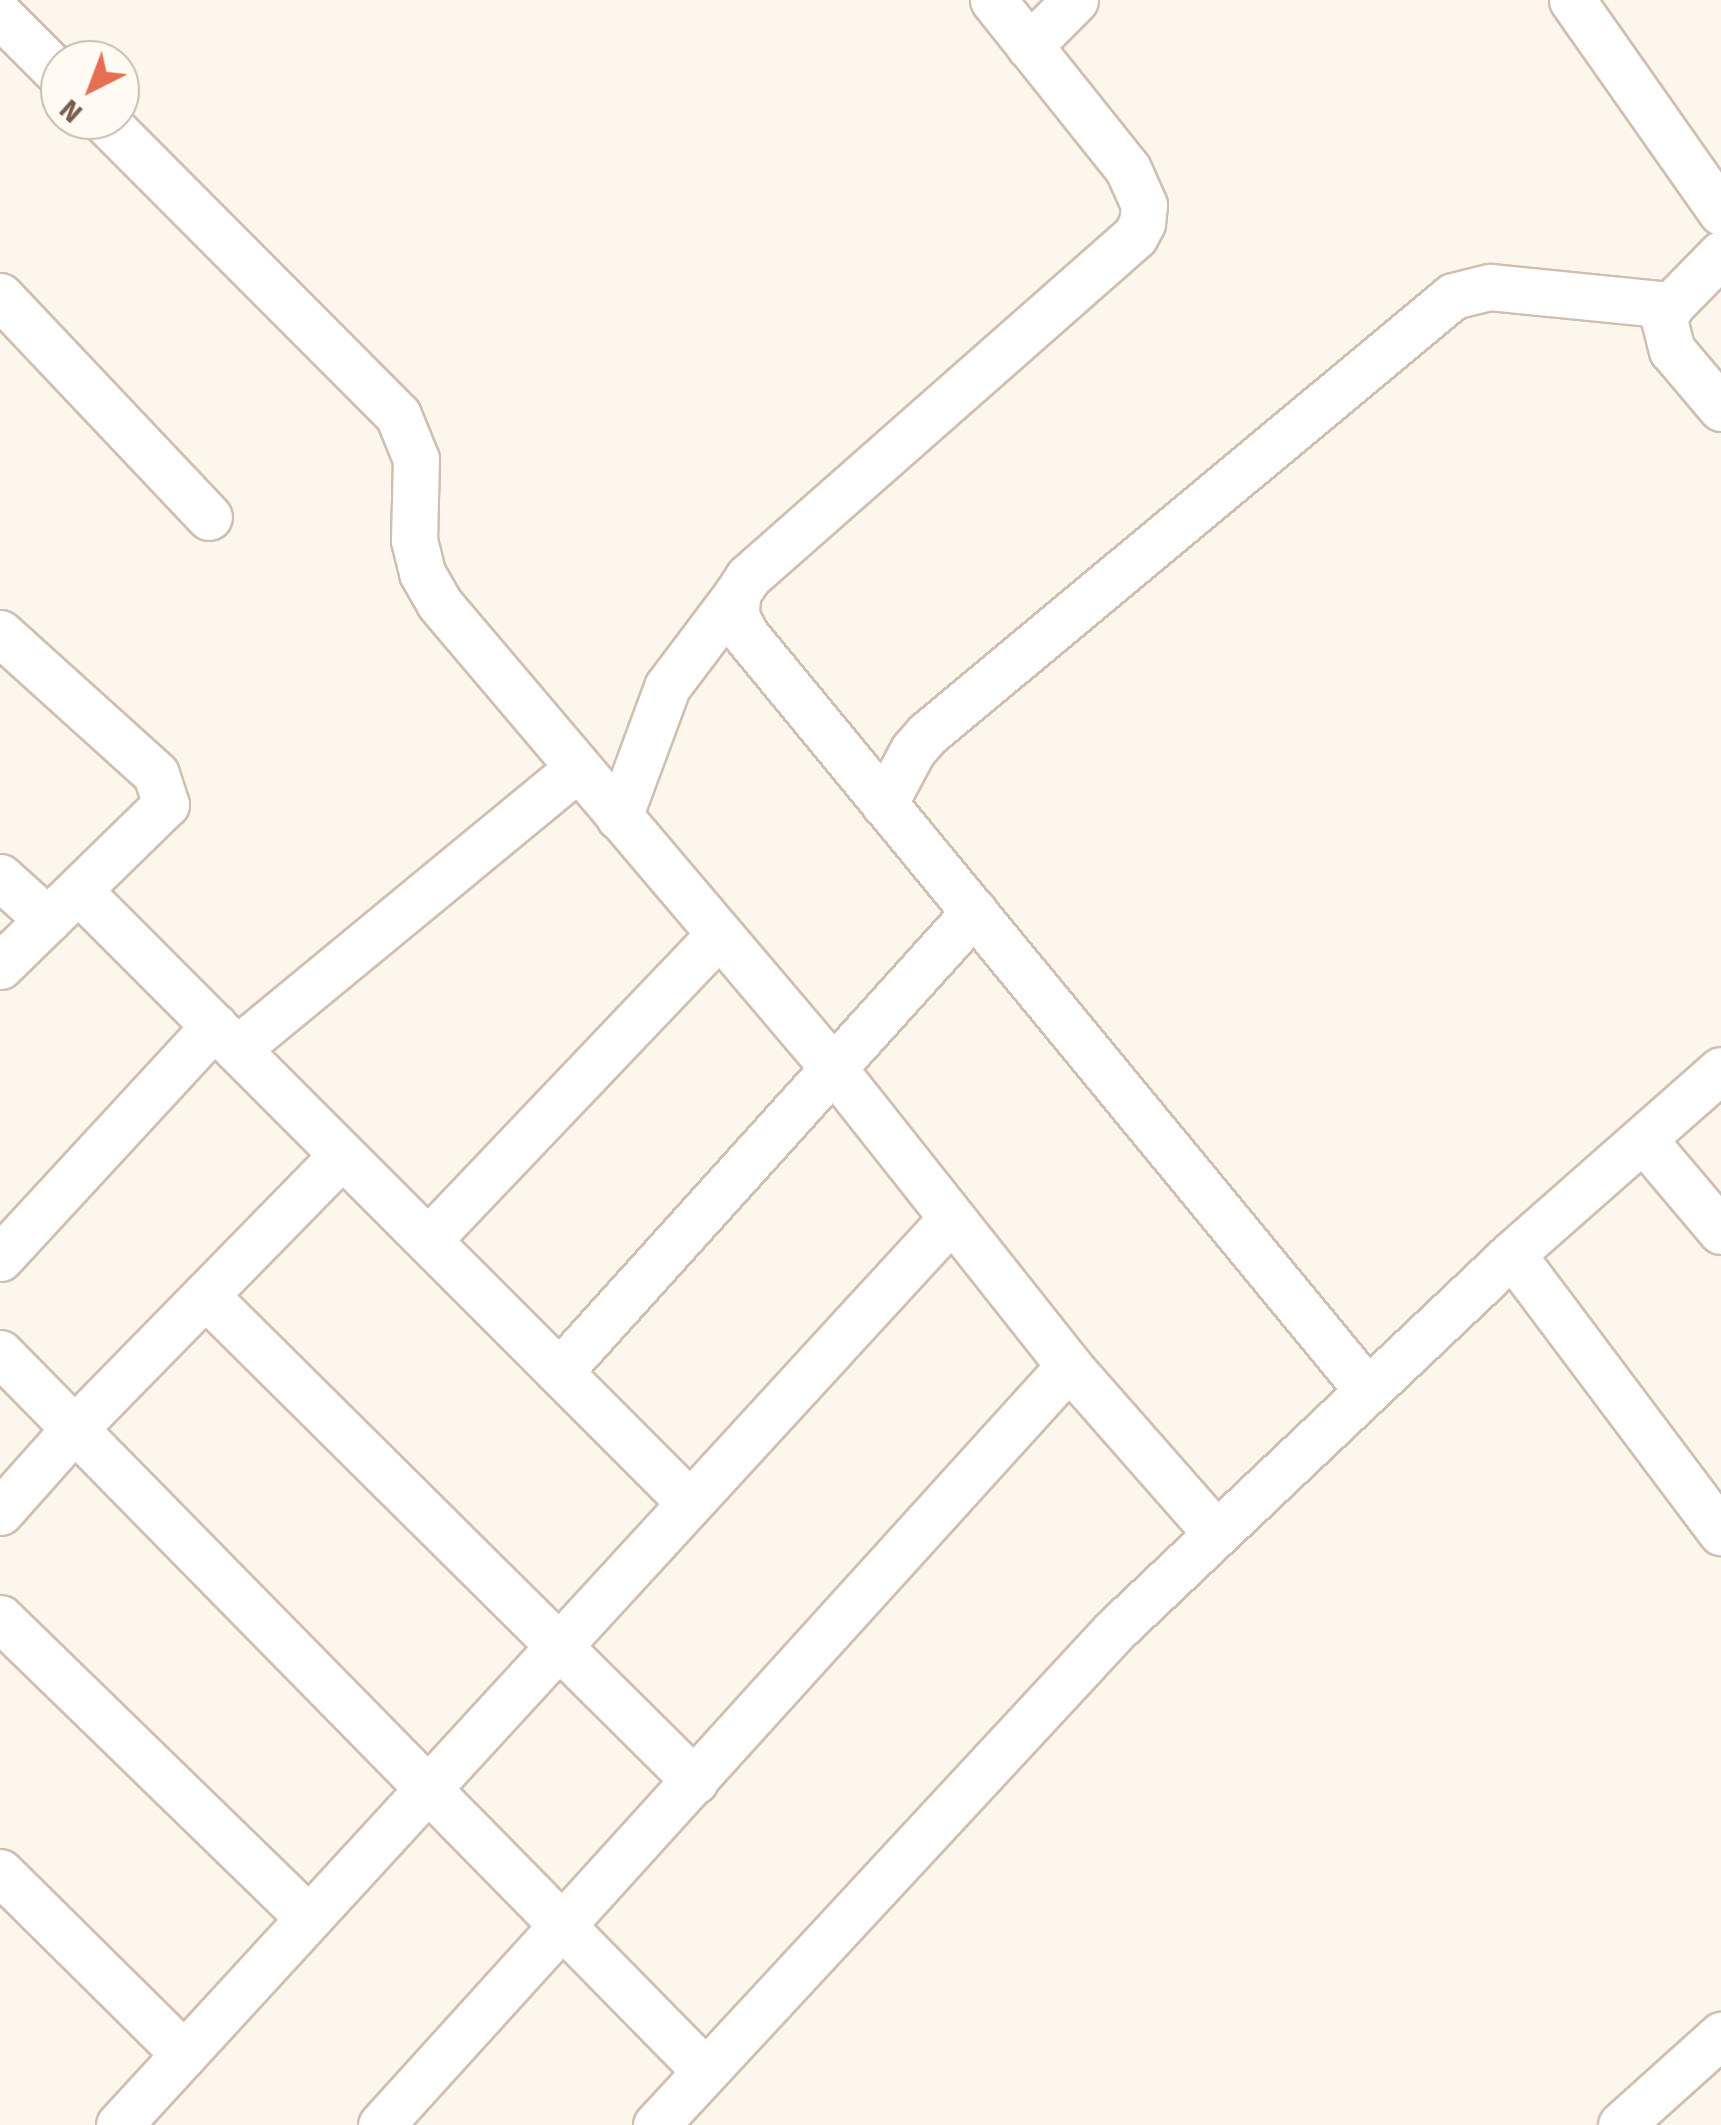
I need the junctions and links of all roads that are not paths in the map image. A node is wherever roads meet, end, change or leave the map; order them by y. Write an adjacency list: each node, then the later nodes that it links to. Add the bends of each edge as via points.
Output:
1 (993, 0): 5 (street)
2 (1076, 0): 5 (street)
3 (1572, 0): 8 (street)
4 (0, 15): 6 (street)
5 (1029, 46): 14 (street, via 1139,188 1144,205 1135,236 748,577)
6 (40, 55)
7 (124, 140): 16 (street, via 398,415 416,460 414,540 422,573 439,604)
8 (1721, 212)
9 (1721, 254): 11 (street)
10 (0, 296): 13 (street)
11 (1671, 305): 12 (street, via 1664,319 1672,350); 17 (street, via 1490,288 1453,296 927,734)
12 (1721, 408)
13 (209, 517)
14 (737, 594): 17 (street, via 744,634); 18 (street, via 667,687)
15 (0, 633): 20 (street, via 156,774 164,789 166,804 157,817)
16 (578, 768): 18 (street); 24 (street)
17 (884, 804): 21 (street)
18 (619, 817): 22 (street)
19 (0, 877): 20 (street)
20 (64, 906): 23 (street); 24 (street)
21 (974, 912): 25 (street); 38 (street)
22 (718, 934): 25 (street); 31 (street)
23 (0, 966)
24 (226, 1037): 28 (street); 33 (street)
25 (834, 1069): 29 (street); 37 (street)
26 (1721, 1070): 27 (street)
27 (1644, 1140): 30 (street); 32 (street)
28 (342, 1155): 31 (street); 34 (street)
29 (950, 1220): 36 (street); 40 (street)
30 (1721, 1231)
31 (428, 1240): 37 (street)
32 (1512, 1254): 38 (street); 43 (street)
33 (0, 1258)
34 (205, 1295): 39 (street); 45 (street)
35 (0, 1353): 39 (street)
36 (1069, 1366): 42 (street); 46 (street)
37 (559, 1372): 40 (street)
38 (1368, 1391): 42 (street)
39 (74, 1429): 41 (street); 47 (street)
40 (689, 1502): 45 (street)
41 (0, 1512)
42 (1215, 1532): 53 (street, via 1076,1669)
43 (1721, 1532)
44 (0, 1618): 49 (street)
45 (557, 1645): 46 (street); 47 (street)
46 (696, 1781): 50 (street)
47 (426, 1786): 49 (street); 50 (street)
48 (0, 1872): 52 (street)
49 (308, 1916): 52 (street)
50 (564, 1926): 53 (street); 55 (street)
51 (1721, 2035): 57 (street)
52 (184, 2054): 54 (street)
53 (704, 2070): 56 (street)
54 (119, 2125)
55 (380, 2125)
56 (656, 2125)
57 (1620, 2125)

